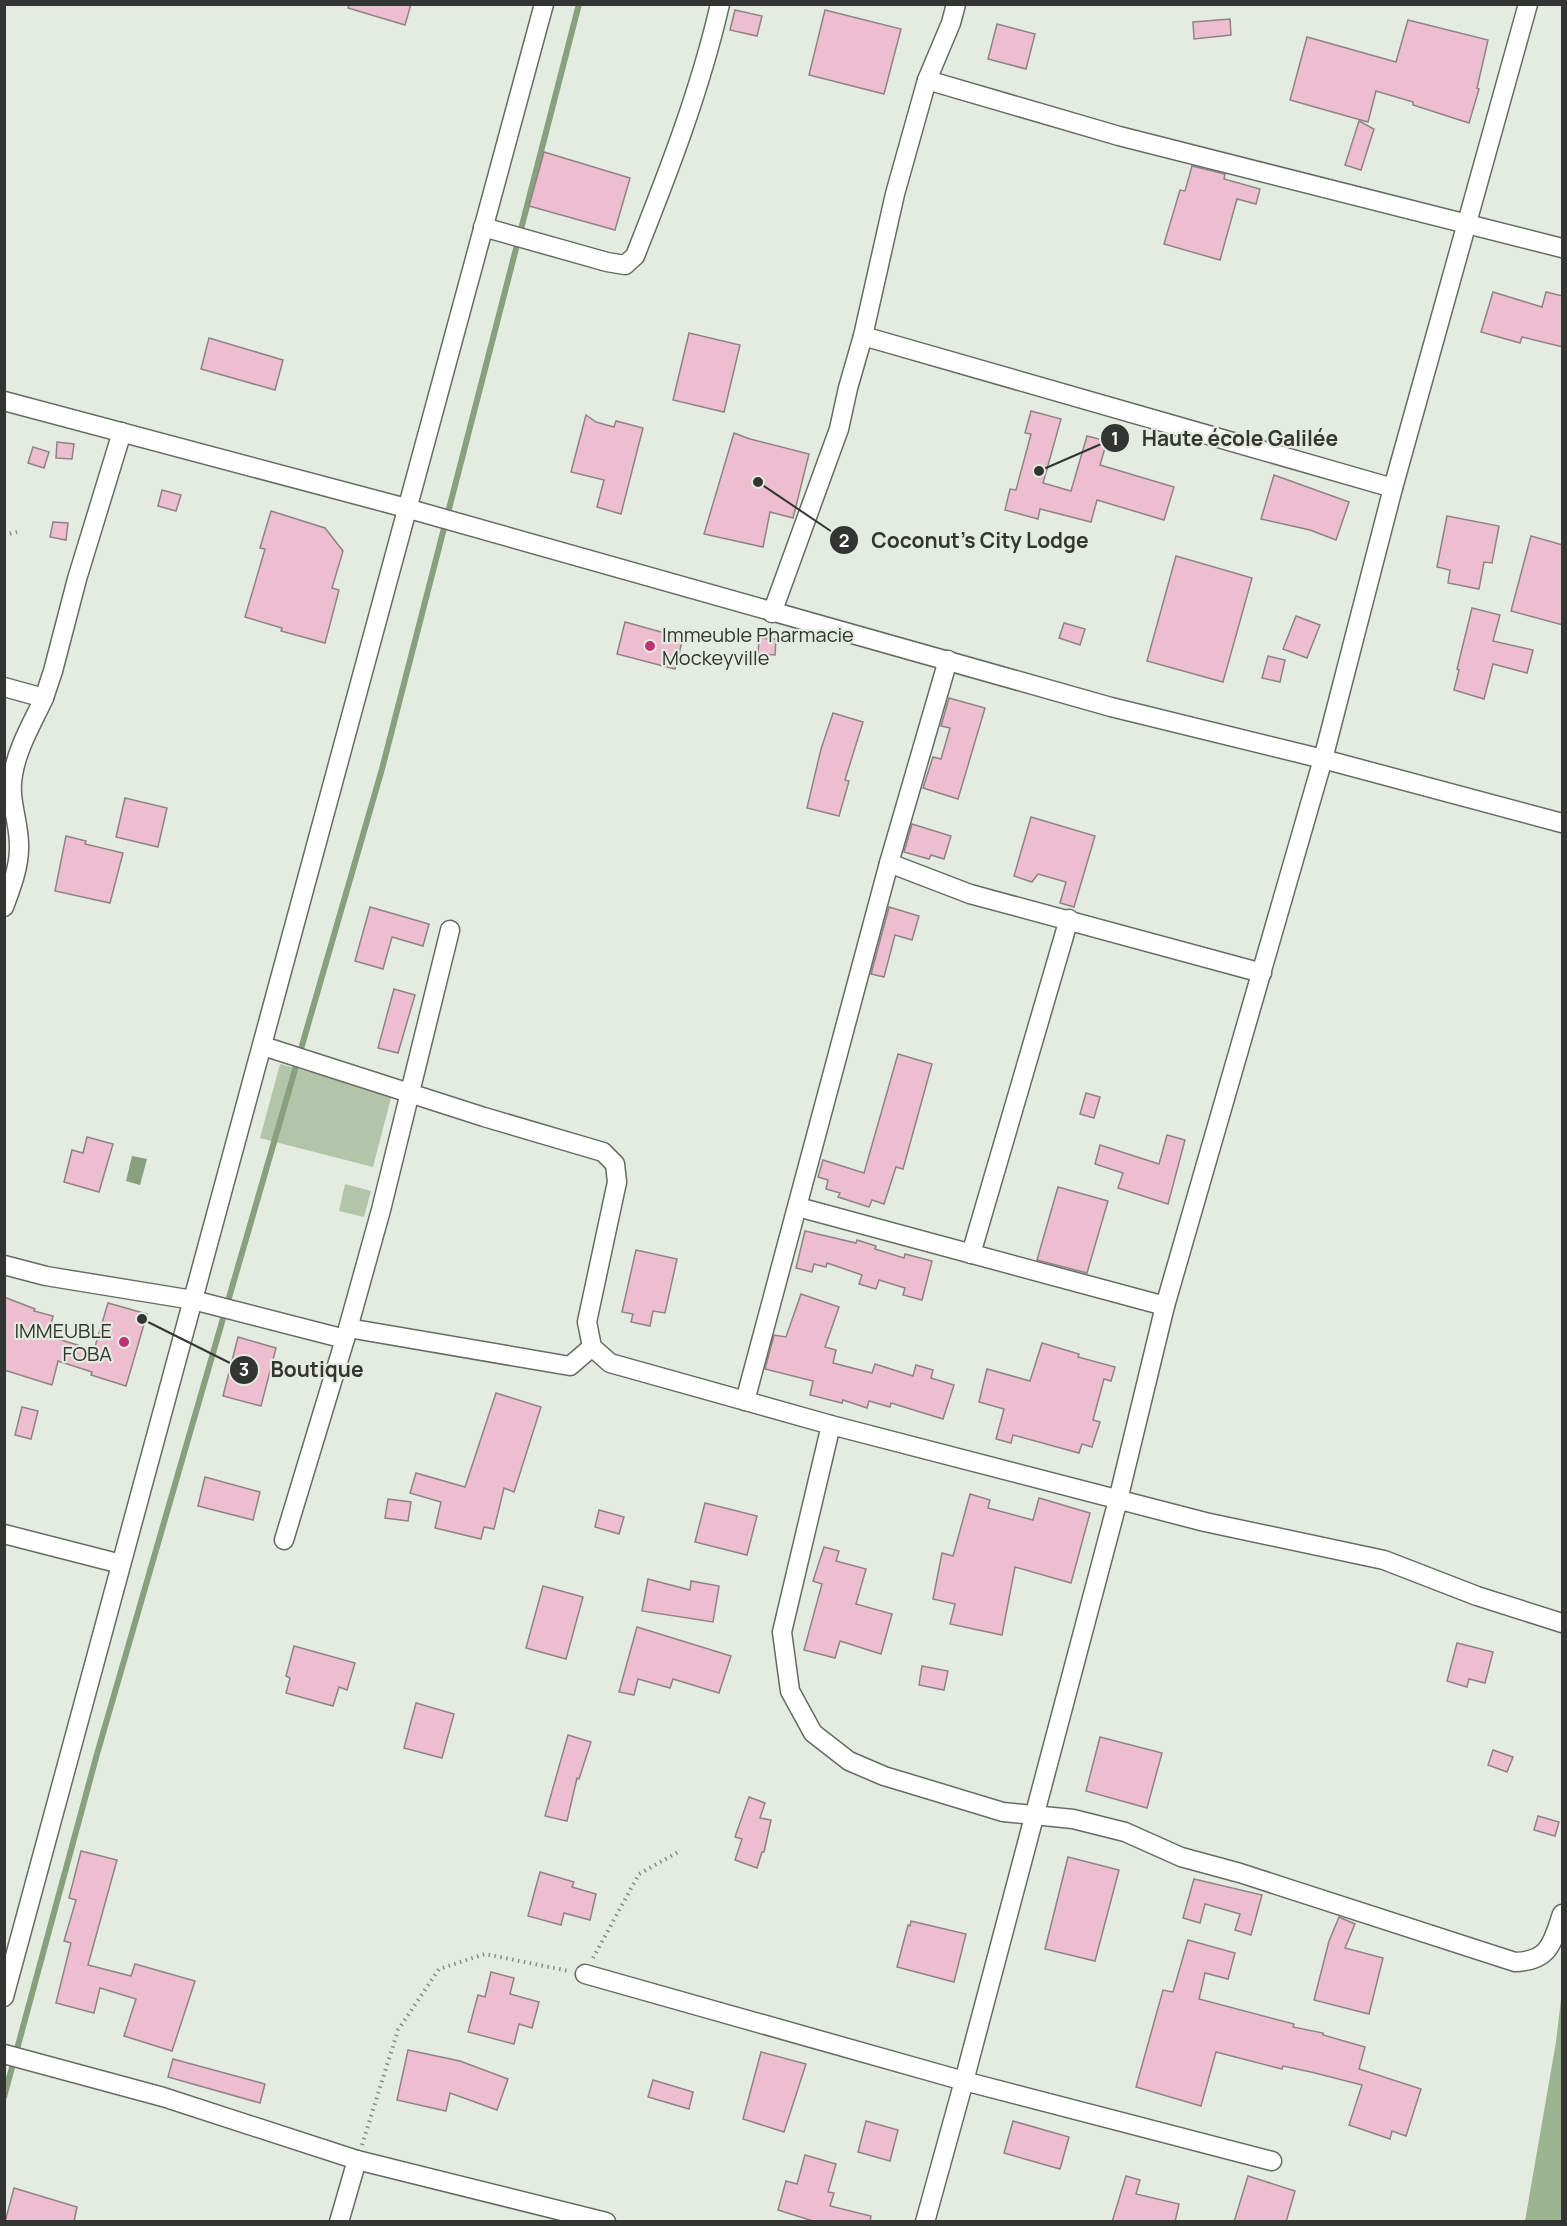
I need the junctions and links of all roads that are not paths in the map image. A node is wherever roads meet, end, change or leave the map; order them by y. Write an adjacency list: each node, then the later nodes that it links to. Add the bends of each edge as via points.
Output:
1 (544, 4): 7 (street)
2 (720, 4): 7 (street, via 680,141 635,256 625,265 607,262)
3 (956, 4): 5 (street)
4 (1528, 4): 6 (street)
5 (927, 80): 6 (street, via 1119,136); 9 (street, via 894,194)
6 (1467, 223): 8 (street); 12 (street)
7 (483, 227): 13 (street)
8 (1563, 248)
9 (863, 336): 12 (street); 14 (street, via 839,429)
10 (4, 401): 11 (street)
11 (122, 432): 13 (street); 17 (street)
12 (1393, 488): 18 (street)
13 (406, 508): 14 (street); 25 (street)
14 (772, 613): 15 (street)
15 (948, 660): 18 (street, via 1111,707); 20 (street)
16 (4, 687): 17 (street)
17 (44, 698): 21 (street, via 13,775 11,799 19,849)
18 (1323, 759): 19 (street); 24 (street)
19 (1563, 823)
20 (889, 863): 22 (street, via 970,894); 27 (street)
21 (4, 907)
22 (1068, 919): 24 (street); 28 (street)
23 (450, 930): 26 (street)
24 (1262, 973): 31 (street)
25 (263, 1046): 26 (street); 30 (street)
26 (410, 1092): 32 (street); 33 (street, via 603,1152 615,1164 617,1182 587,1322)
27 (798, 1207): 28 (street); 34 (street)
28 (971, 1254): 31 (street)
29 (4, 1265): 30 (street, via 46,1276)
30 (193, 1300): 32 (street); 39 (street)
31 (1166, 1306): 36 (street)
32 (347, 1334): 33 (street, via 570,1366); 38 (street)
33 (592, 1347): 34 (street, via 610,1363)
34 (745, 1401): 35 (street)
35 (831, 1425): 36 (street); 41 (street, via 782,1632 790,1691 813,1733 849,1761 936,1792 1004,1812)
36 (1118, 1500): 40 (street, via 1384,1560 1477,1596); 41 (street)
37 (4, 1534): 39 (street)
38 (284, 1540)
39 (121, 1564): 44 (street)
40 (1563, 1623)
41 (1034, 1816): 42 (street, via 1125,1832 1180,1857 1515,1962 1532,1962 1542,1956); 46 (street)
42 (1563, 1914)
43 (585, 1974): 46 (street)
44 (4, 1997)
45 (4, 2054): 47 (street, via 163,2097)
46 (964, 2081): 48 (street); 51 (street)
47 (357, 2160): 49 (street); 50 (street)
48 (1272, 2161)
49 (339, 2222)
50 (606, 2222)
51 (925, 2222)

